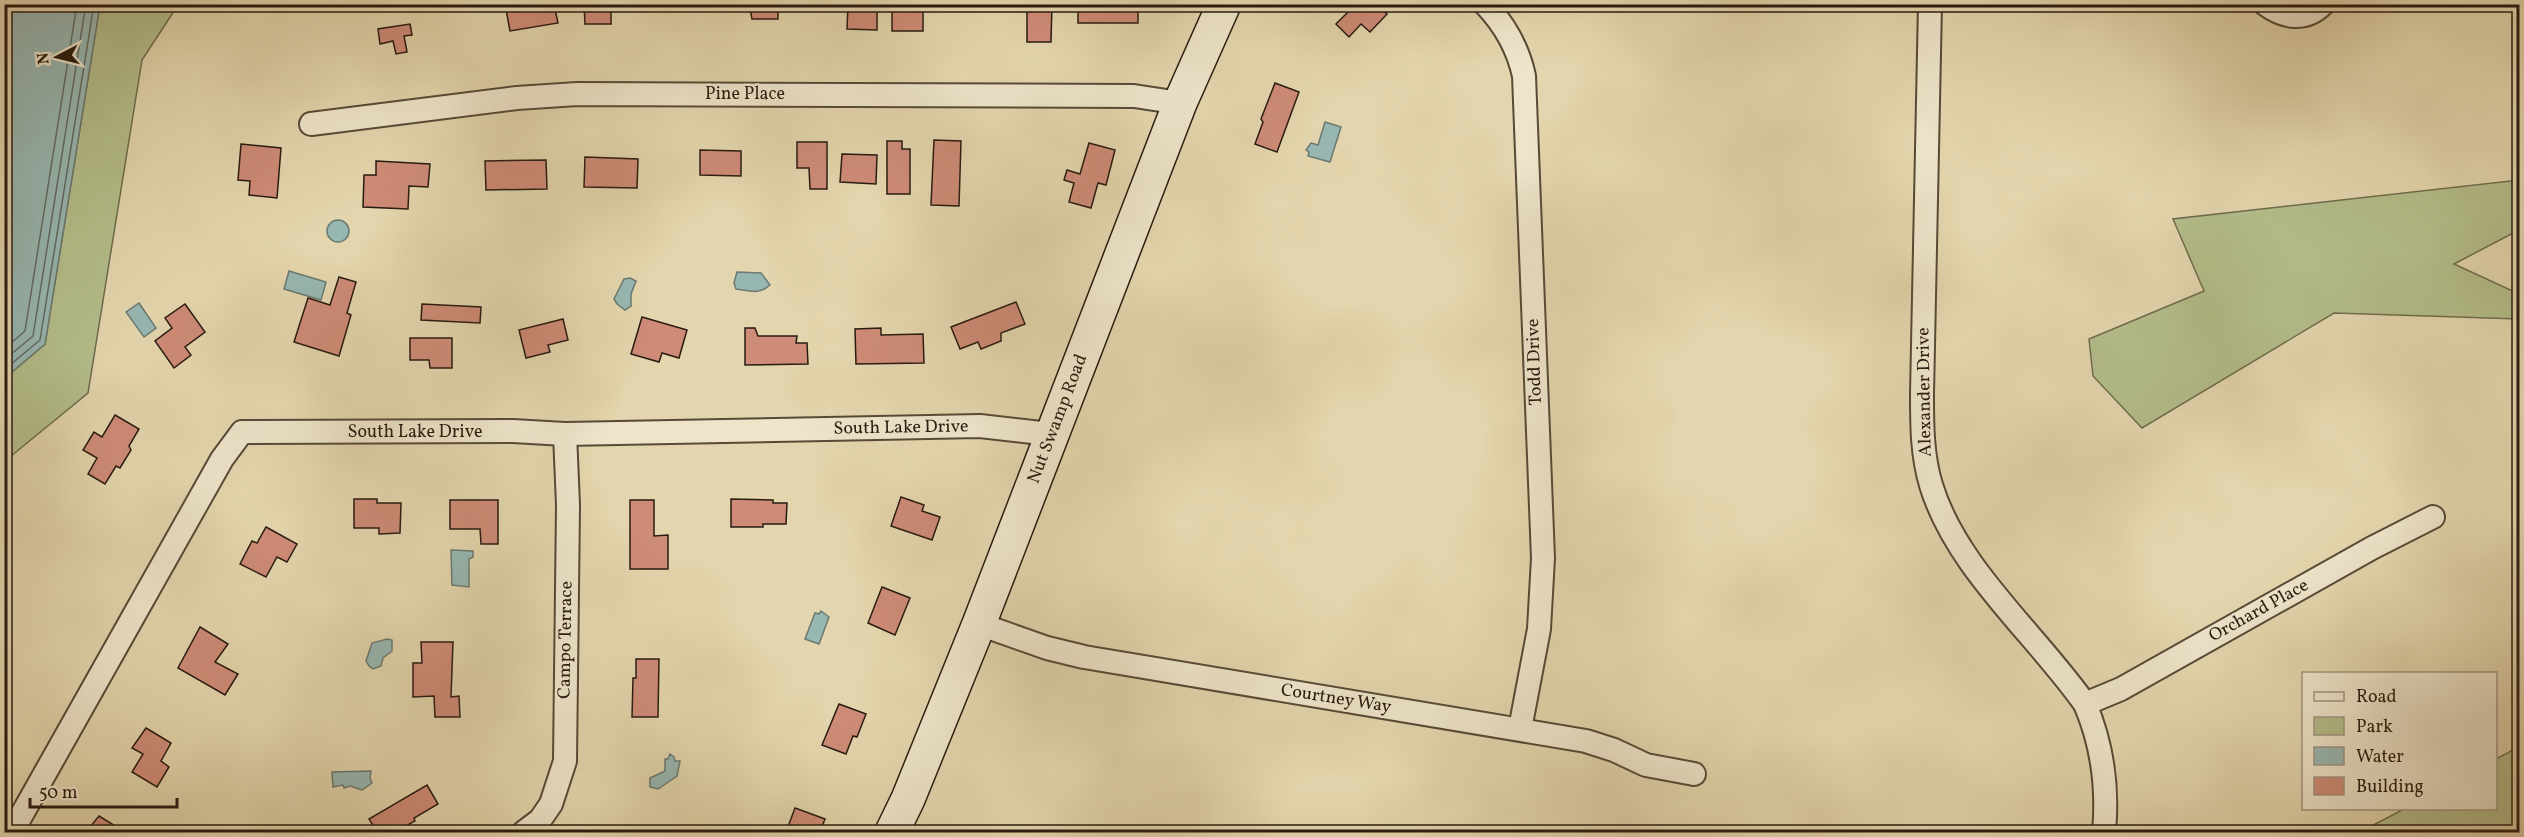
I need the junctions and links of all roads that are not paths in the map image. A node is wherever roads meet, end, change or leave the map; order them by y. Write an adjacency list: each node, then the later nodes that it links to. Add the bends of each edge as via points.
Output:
1 (1224, 4): 6 (main road, Nut Swamp Road)
2 (1485, 4): 13 (street, Todd Drive, via 1512,39 1524,76 1543,558 1539,629)
3 (1930, 4): 12 (street, Alexander Drive, via 1922,394 1926,466 1937,504 1956,541)
4 (2265, 4): 5 (street, via 2295,17 2316,11)
5 (2323, 4)
6 (1180, 103): 7 (street, Pine Place, via 1134,96 577,94); 9 (main road, Nut Swamp Road)
7 (311, 124)
8 (565, 434): 9 (street, South Lake Drive, via 980,426); 15 (street, South Lake Drive, via 242,432 222,459); 16 (street, Campo Terrace, via 565,761 551,804 540,820)
9 (1050, 434): 11 (main road, Nut Swamp Road)
10 (2433, 517): 12 (street, Orchard Place, via 2121,689)
11 (979, 624): 13 (street, Courtney Way, via 1084,657); 17 (main road, Nut Swamp Road)
12 (2085, 704): 18 (street, Alexander Drive, via 2103,760)
13 (1520, 729): 14 (street, Courtney Way, via 1586,741 1646,765)
14 (1694, 774)
15 (12, 832)
16 (524, 832)
17 (892, 832)
18 (2104, 832)

